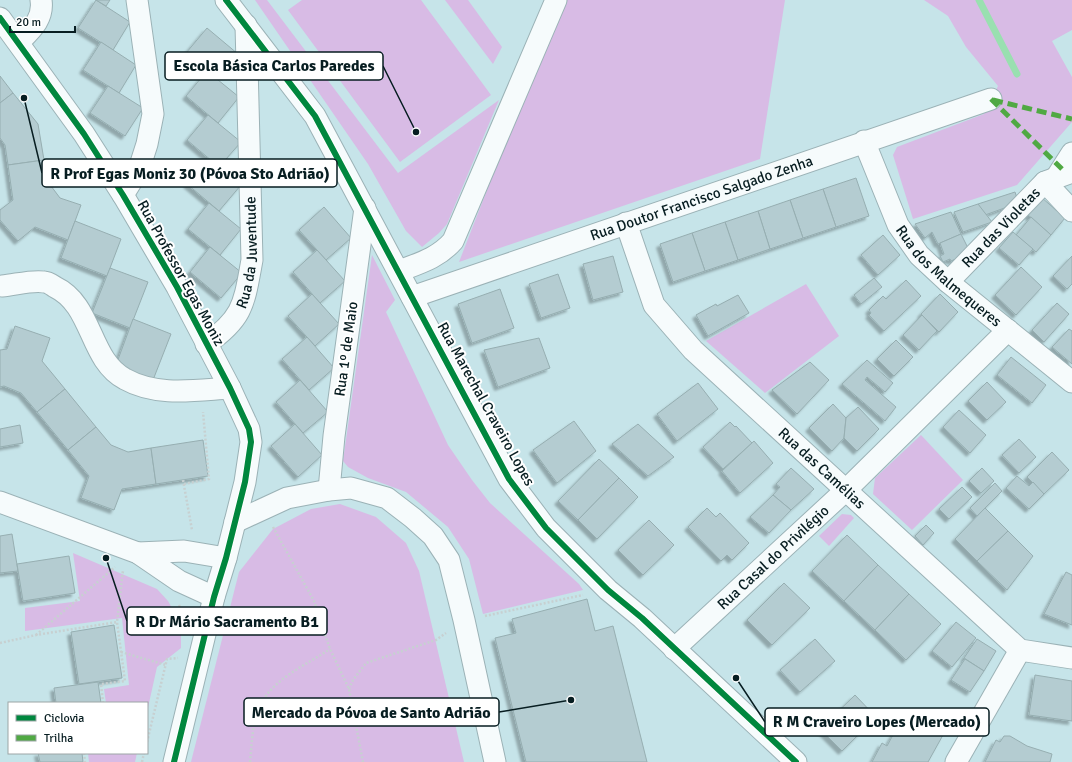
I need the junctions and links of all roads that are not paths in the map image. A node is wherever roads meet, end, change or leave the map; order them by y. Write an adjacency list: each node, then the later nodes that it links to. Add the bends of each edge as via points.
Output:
1 (41, 0): 7 (street, via 38,22)
2 (137, 0): 12 (street, via 153,114 139,169)
3 (226, 0): 6 (street, Rua Marechal Craveiro Lopes)
4 (556, 0): 16 (street, via 453,241 443,252 430,260)
5 (0, 18): 7 (street, Rua Professor Egas Moniz)
6 (246, 25): 13 (street, Rua Marechal Craveiro Lopes, via 315,116); 21 (street, Rua da Juventude, via 252,260 238,316)
7 (19, 42): 12 (street, Rua Professor Egas Moniz, via 84,134)
8 (991, 99): 9 (street, Rua Doutor Francisco Salgado Zenha)
9 (864, 141): 15 (street, Rua Doutor Francisco Salgado Zenha); 17 (street, Rua dos Malmequeres, via 898,225 919,255)
10 (1072, 153): 11 (street, Rua das Violetas)
11 (1058, 177): 14 (street); 17 (street, Rua das Violetas)
12 (123, 195): 21 (street, Rua Professor Egas Moniz, via 177,287)
13 (365, 208): 16 (street, Rua Marechal Craveiro Lopes); 24 (street, Rua 1º de Maio)
14 (1072, 211)
15 (626, 223): 19 (street, Rua Doutor Francisco Salgado Zenha); 25 (street, Rua das Camélias, via 654,305 693,350)
16 (399, 271): 19 (street, Rua Marechal Craveiro Lopes)
17 (948, 282): 20 (street, Rua dos Malmequeres)
18 (2, 286): 23 (street, via 45,282 66,292 79,308 109,368 125,380 149,389 170,391)
19 (412, 297): 31 (street, Rua Marechal Craveiro Lopes, via 509,479 546,528 608,590)
20 (1008, 330): 22 (street, Rua dos Malmequeres); 25 (street, Rua Casal do Privilégio)
21 (206, 344): 23 (street, Rua Professor Egas Moniz)
22 (1072, 382)
23 (230, 388): 27 (street, Rua Professor Egas Moniz, via 244,416 251,442 245,482)
24 (329, 490): 27 (street, via 275,503); 35 (street, via 351,488 387,498 433,536 449,560)
25 (846, 490): 31 (street, Rua Casal do Privilégio); 32 (street, Rua das Camélias)
26 (0, 502): 29 (street)
27 (234, 522): 28 (street, Rua Professor Egas Moniz)
28 (226, 558): 29 (street, via 195,552); 30 (street, Rua Professor Egas Moniz)
29 (129, 560): 30 (street)
30 (214, 597): 34 (street, Rua Professor Egas Moniz)
31 (674, 649): 36 (street, Rua Marechal Craveiro Lopes)
32 (1020, 650): 33 (street); 37 (street)
33 (1072, 658)
34 (174, 762)
35 (494, 762)
36 (796, 762)
37 (956, 762)

